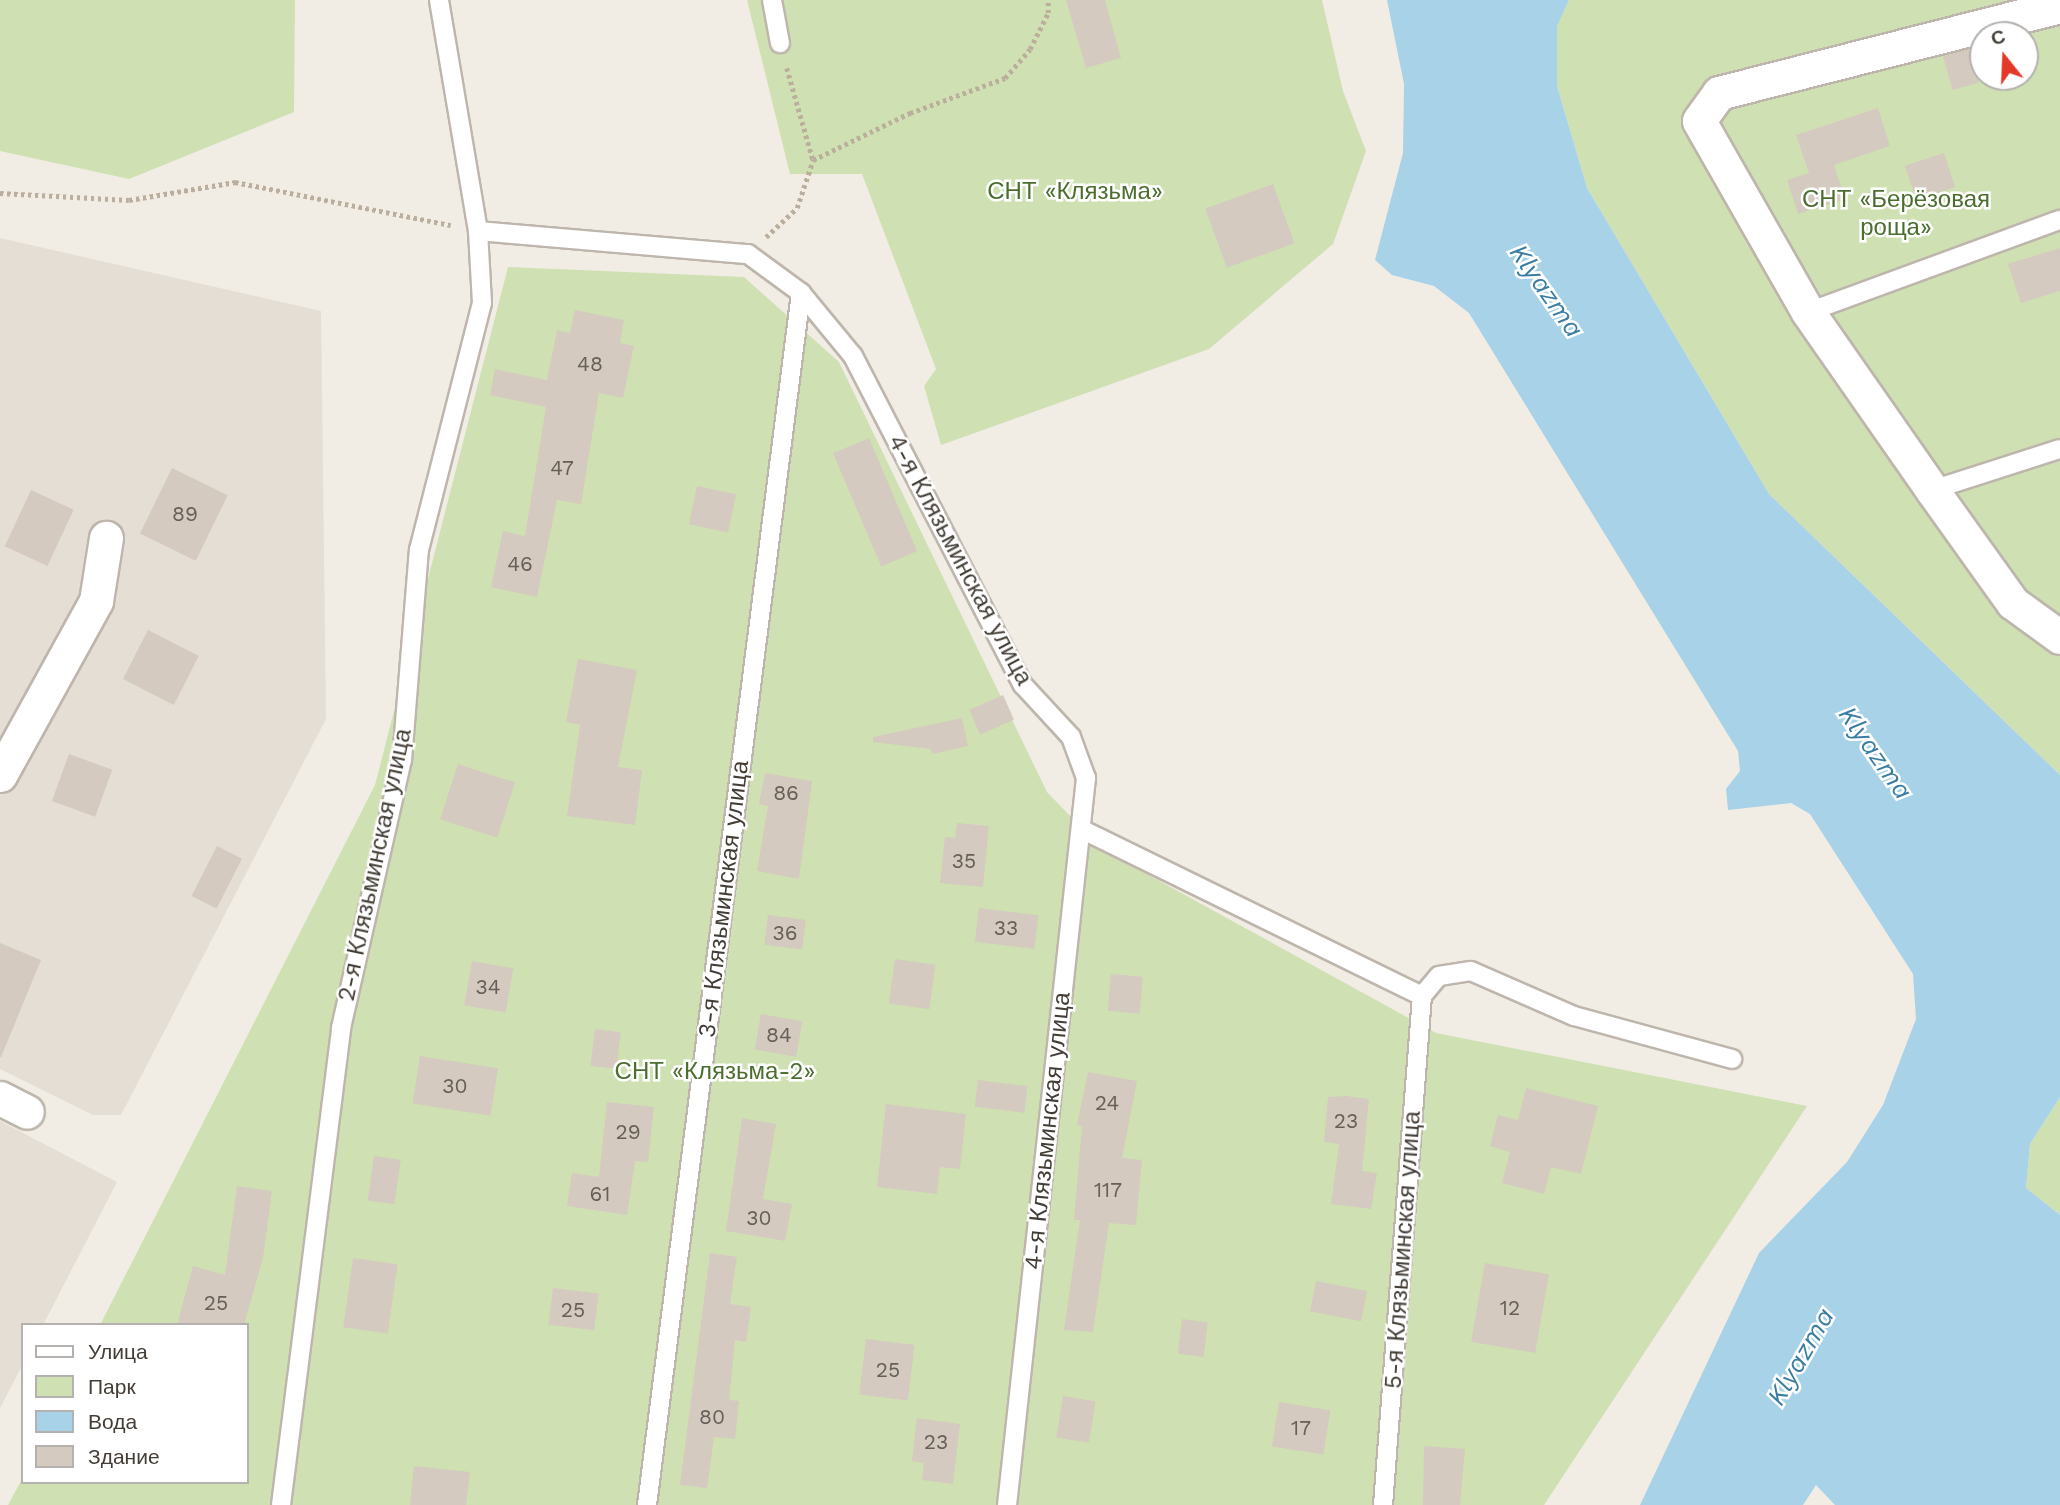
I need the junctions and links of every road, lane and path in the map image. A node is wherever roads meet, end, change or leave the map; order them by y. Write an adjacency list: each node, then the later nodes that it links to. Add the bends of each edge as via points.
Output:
1 (439, 0): 9 (lane, 2-я Клязьминская улица)
2 (772, 0): 5 (lane)
3 (1048, 0): 6 (path, via 1048,13 1030,49 1005,78 909,113)
4 (2060, 6): 12 (street, via 1719,93 1699,121)
5 (780, 43): 6 (path)
6 (813, 160): 10 (path, via 797,208)
7 (0, 193): 9 (path, via 129,200 235,182)
8 (2060, 220): 12 (lane)
9 (478, 231): 10 (lane); 21 (lane, 2-я Клязьминская улица, via 482,303 419,550 402,761 341,1028)
10 (748, 254): 11 (lane, 4-я Клязьминская улица)
11 (801, 293): 18 (lane, 4-я Клязьминская улица, via 853,356 1023,685 1071,737 1086,778); 22 (lane, 3-я Клязьминская улица)
12 (1808, 312): 14 (street)
13 (2060, 449): 14 (lane)
14 (1931, 490): 16 (street, via 2013,603)
15 (106, 538): 17 (street, via 96,601)
16 (2060, 637)
17 (0, 775)
18 (1081, 830): 19 (lane); 23 (lane, 4-я Клязьминская улица)
19 (1422, 996): 20 (lane, via 1439,976 1471,971 1574,1016); 24 (lane, 5-я Клязьминская улица)
20 (1732, 1059)
21 (281, 1505)
22 (647, 1505)
23 (1007, 1505)
24 (1383, 1505)

